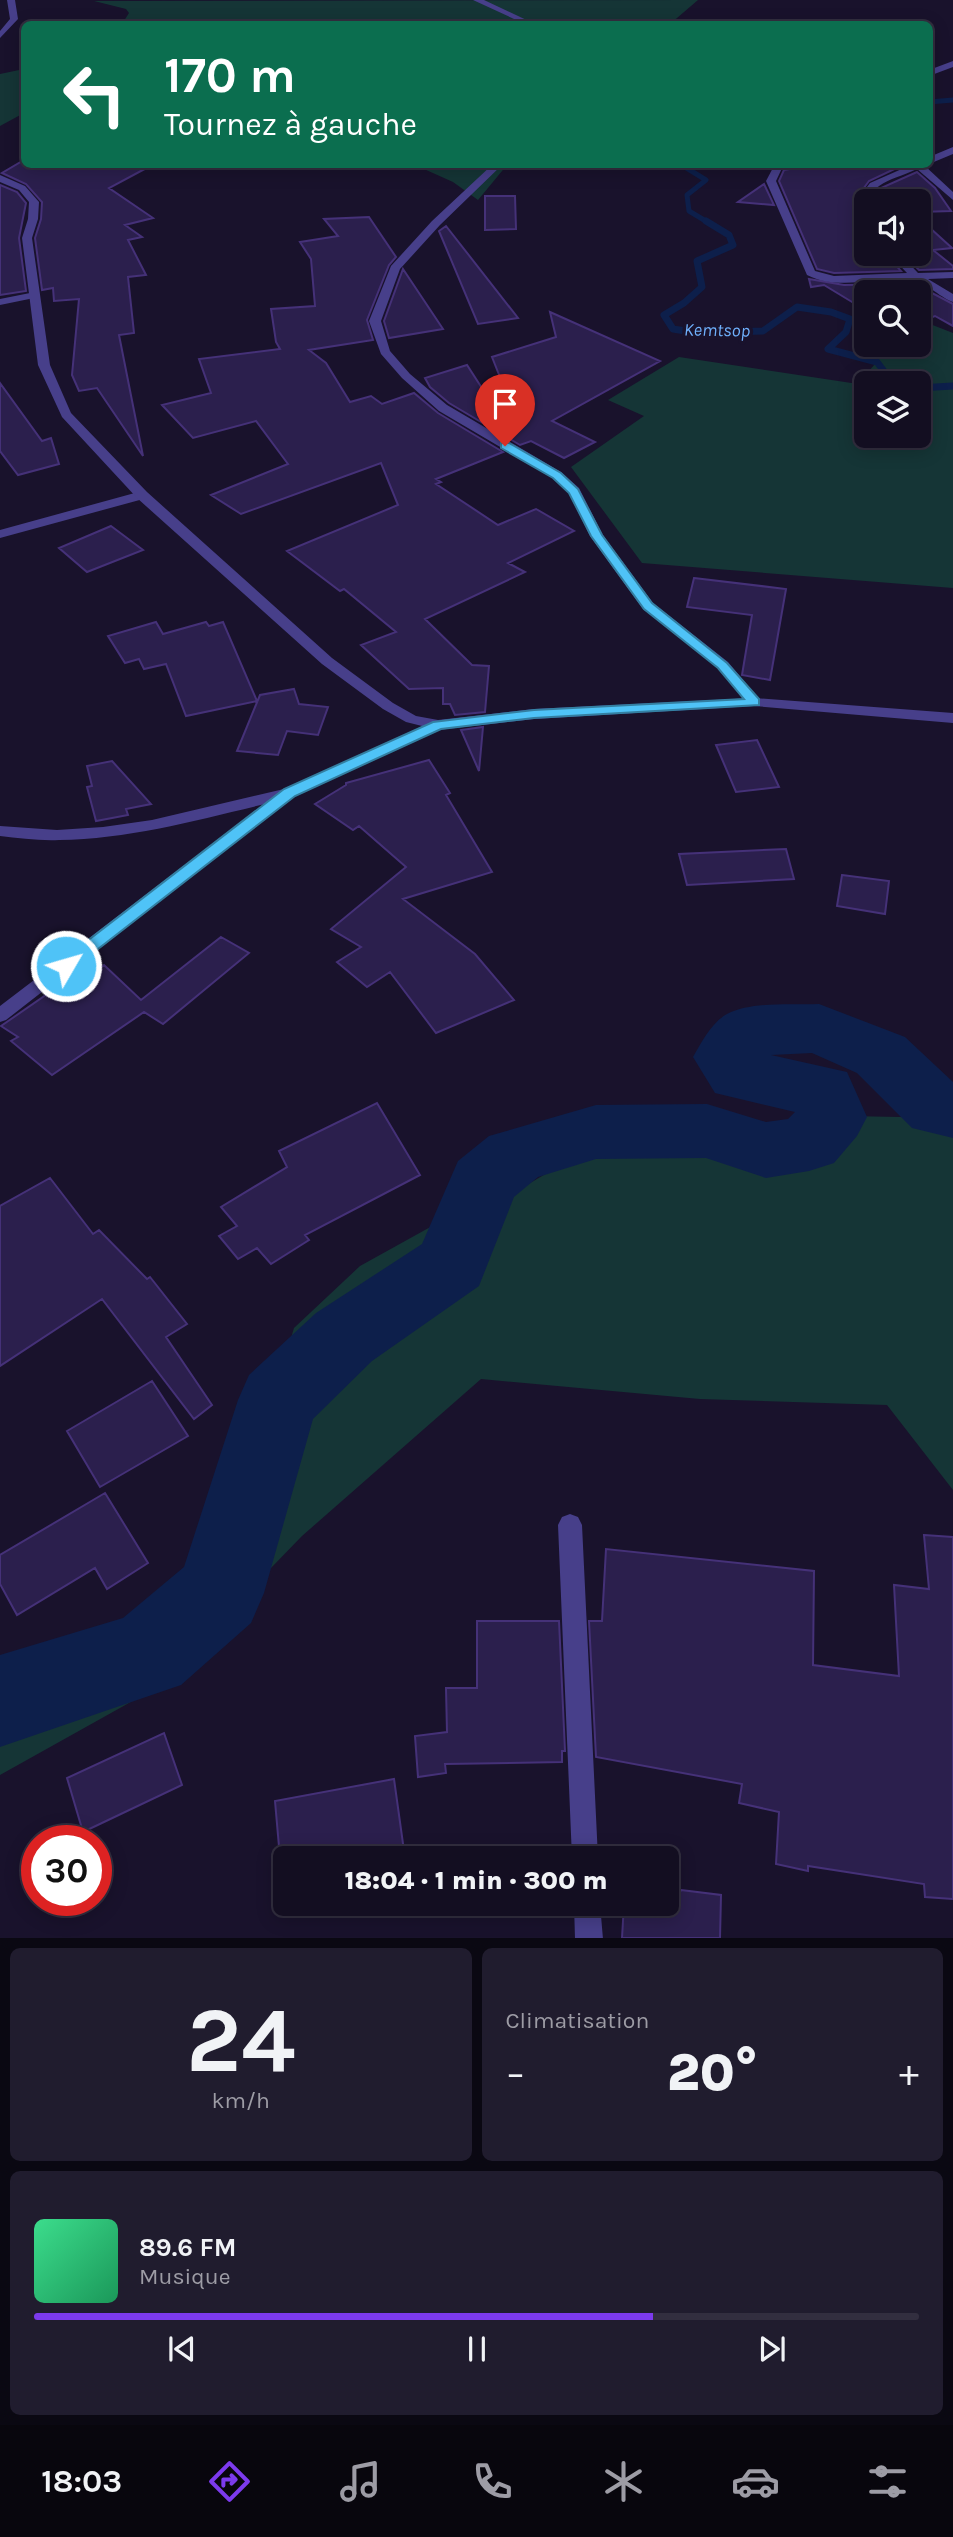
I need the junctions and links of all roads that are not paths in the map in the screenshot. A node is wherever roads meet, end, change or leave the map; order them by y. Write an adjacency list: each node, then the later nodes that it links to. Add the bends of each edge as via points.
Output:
1 (11, 0): 4 (street, via 14,19)
2 (477, 0): 3 (street)
3 (524, 21)
4 (0, 36)
5 (953, 64): 6 (street)
6 (933, 72)
7 (953, 150): 8 (street)
8 (933, 159)
9 (495, 168): 26 (street, via 395,268 375,321 386,352 443,408 566,483 597,536 648,606 723,665)
10 (778, 168): 20 (street, via 771,180 811,273 834,279)
11 (898, 168): 14 (street)
12 (911, 168): 14 (street)
13 (923, 168): 17 (street)
14 (905, 170): 16 (street)
15 (0, 178): 21 (street, via 22,188 34,202 27,238)
16 (870, 189)
17 (953, 197)
18 (905, 266): 20 (street)
19 (953, 275): 20 (street)
20 (915, 276): 22 (street)
21 (34, 295): 23 (street); 24 (street, via 44,365 66,414)
22 (953, 299)
23 (0, 302)
24 (142, 495): 25 (street); 28 (street, via 327,661 388,706 411,719)
25 (0, 534)
26 (754, 702): 27 (street); 28 (street, via 534,714)
27 (953, 718)
28 (438, 725): 29 (street)
29 (289, 793): 30 (street, via 103,832); 31 (street)
30 (0, 831)
31 (0, 1015)
32 (570, 1525): 33 (street)
33 (584, 1846)
34 (588, 1916): 35 (street)
35 (589, 1938)

